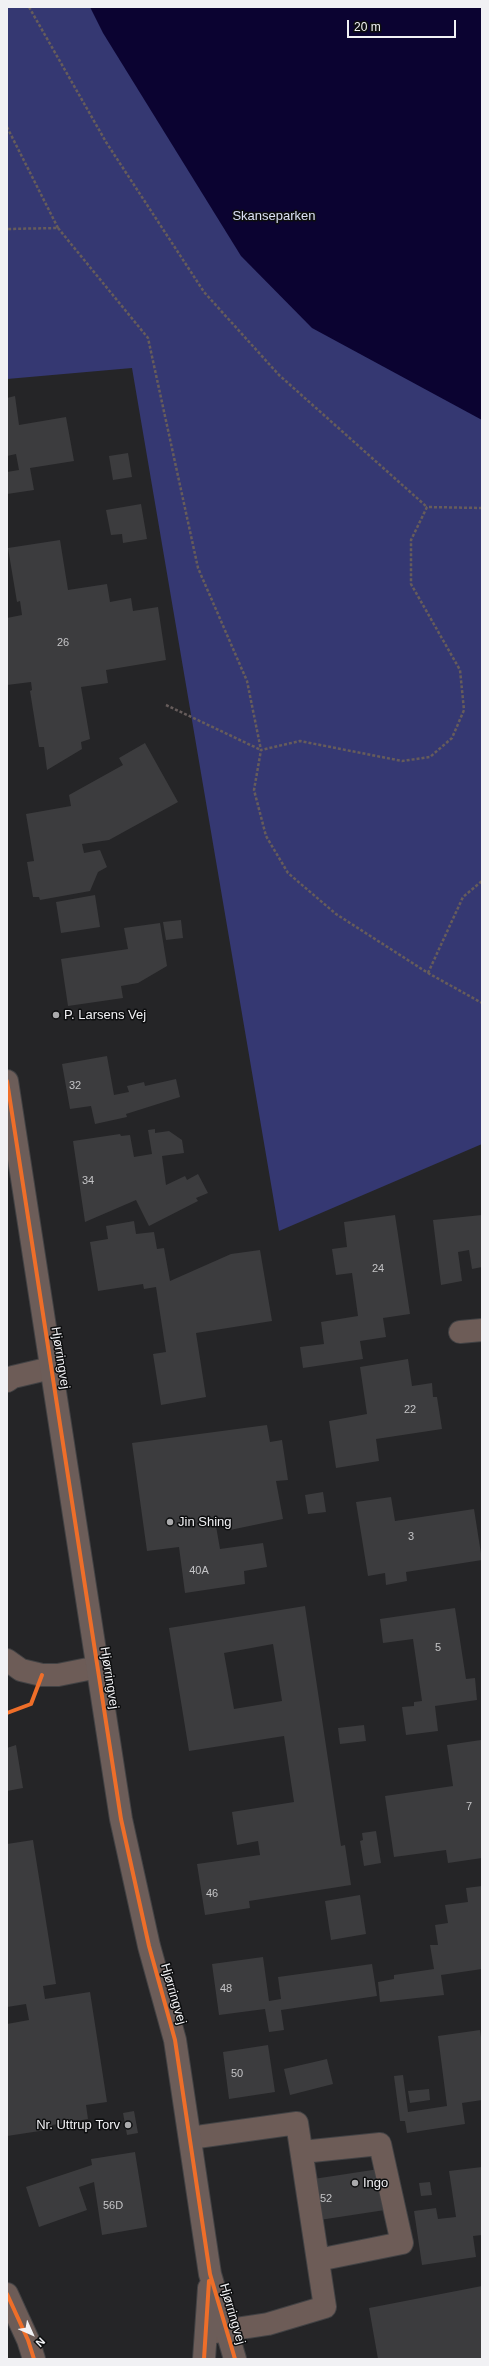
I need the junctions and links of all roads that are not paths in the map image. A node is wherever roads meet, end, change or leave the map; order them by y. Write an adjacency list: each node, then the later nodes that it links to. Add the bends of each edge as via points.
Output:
1 (7, 1081): 4 (main road, Hjørringvej)
2 (482, 1330): 3 (street)
3 (460, 1332)
4 (51, 1368): 5 (street, via 13,1377); 7 (main road, Hjørringvej)
5 (7, 1381)
6 (7, 1660): 7 (street, via 21,1670 42,1675 58,1675)
7 (98, 1667): 8 (main road, Hjørringvej, via 121,1819 147,1939 175,2040)
8 (190, 2138): 9 (street, via 297,2123); 12 (main road, Hjørringvej)
9 (302, 2152): 10 (street); 10 (street, via 380,2144 402,2243)
10 (318, 2260): 12 (street, via 325,2307 268,2324)
11 (7, 2294): 13 (street)
12 (216, 2332): 14 (main road, Hjørringvej); 15 (main road, Hjørringvej)
13 (34, 2359)
14 (204, 2359)
15 (235, 2359)

